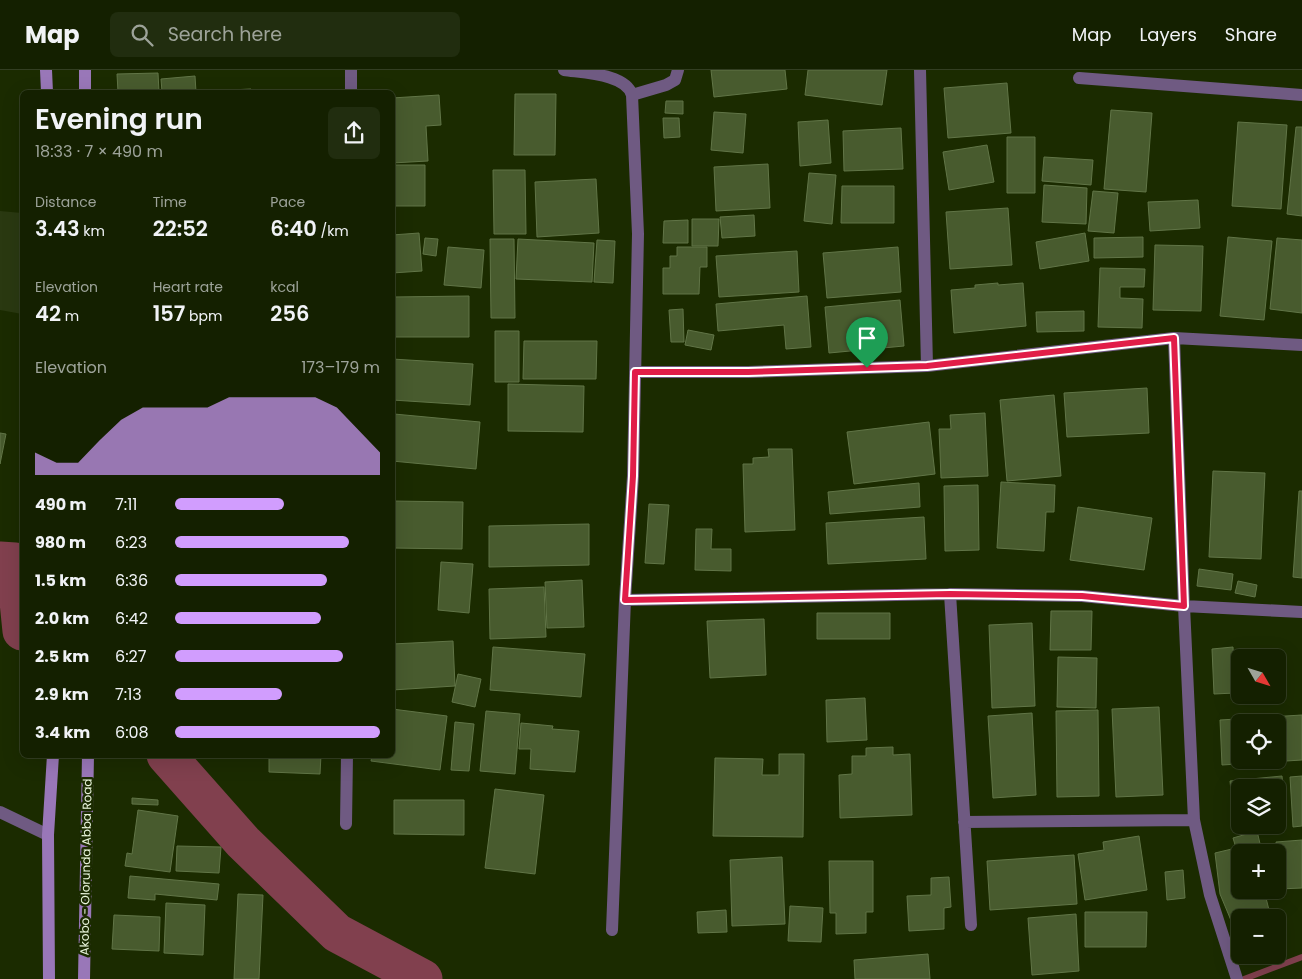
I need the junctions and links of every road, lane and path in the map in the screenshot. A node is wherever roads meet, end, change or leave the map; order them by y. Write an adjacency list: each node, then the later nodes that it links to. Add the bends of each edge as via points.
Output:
1 (46, 70): 8 (main road)
2 (85, 70): 9 (main road)
3 (351, 70): 10 (street)
4 (564, 70): 11 (street, via 615,79 626,84)
5 (678, 70): 11 (street, via 675,80 666,85)
6 (920, 70): 15 (street)
7 (1078, 78): 12 (street)
8 (47, 90)
9 (85, 90)
10 (351, 90)
11 (632, 95): 16 (street, via 638,234)
12 (1302, 95)
13 (1174, 338): 14 (street); 15 (street); 19 (street)
14 (1302, 344)
15 (927, 366): 16 (street)
16 (635, 372): 18 (street, via 633,476)
17 (950, 594): 18 (street); 19 (street, via 1082,596); 26 (street)
18 (625, 600): 30 (street)
19 (1184, 606): 20 (street); 25 (street)
20 (1302, 612)
21 (53, 758): 28 (main road)
22 (88, 758): 33 (main road, Akobo - Olorunda Abba Road)
23 (347, 758): 27 (street)
24 (0, 812): 28 (street)
25 (1194, 820): 26 (street); 31 (street, via 1210,895)
26 (964, 822): 29 (street)
27 (346, 824)
28 (48, 835): 32 (main road)
29 (971, 925)
30 (612, 930)
31 (1236, 977)
32 (49, 979)
33 (84, 979)

